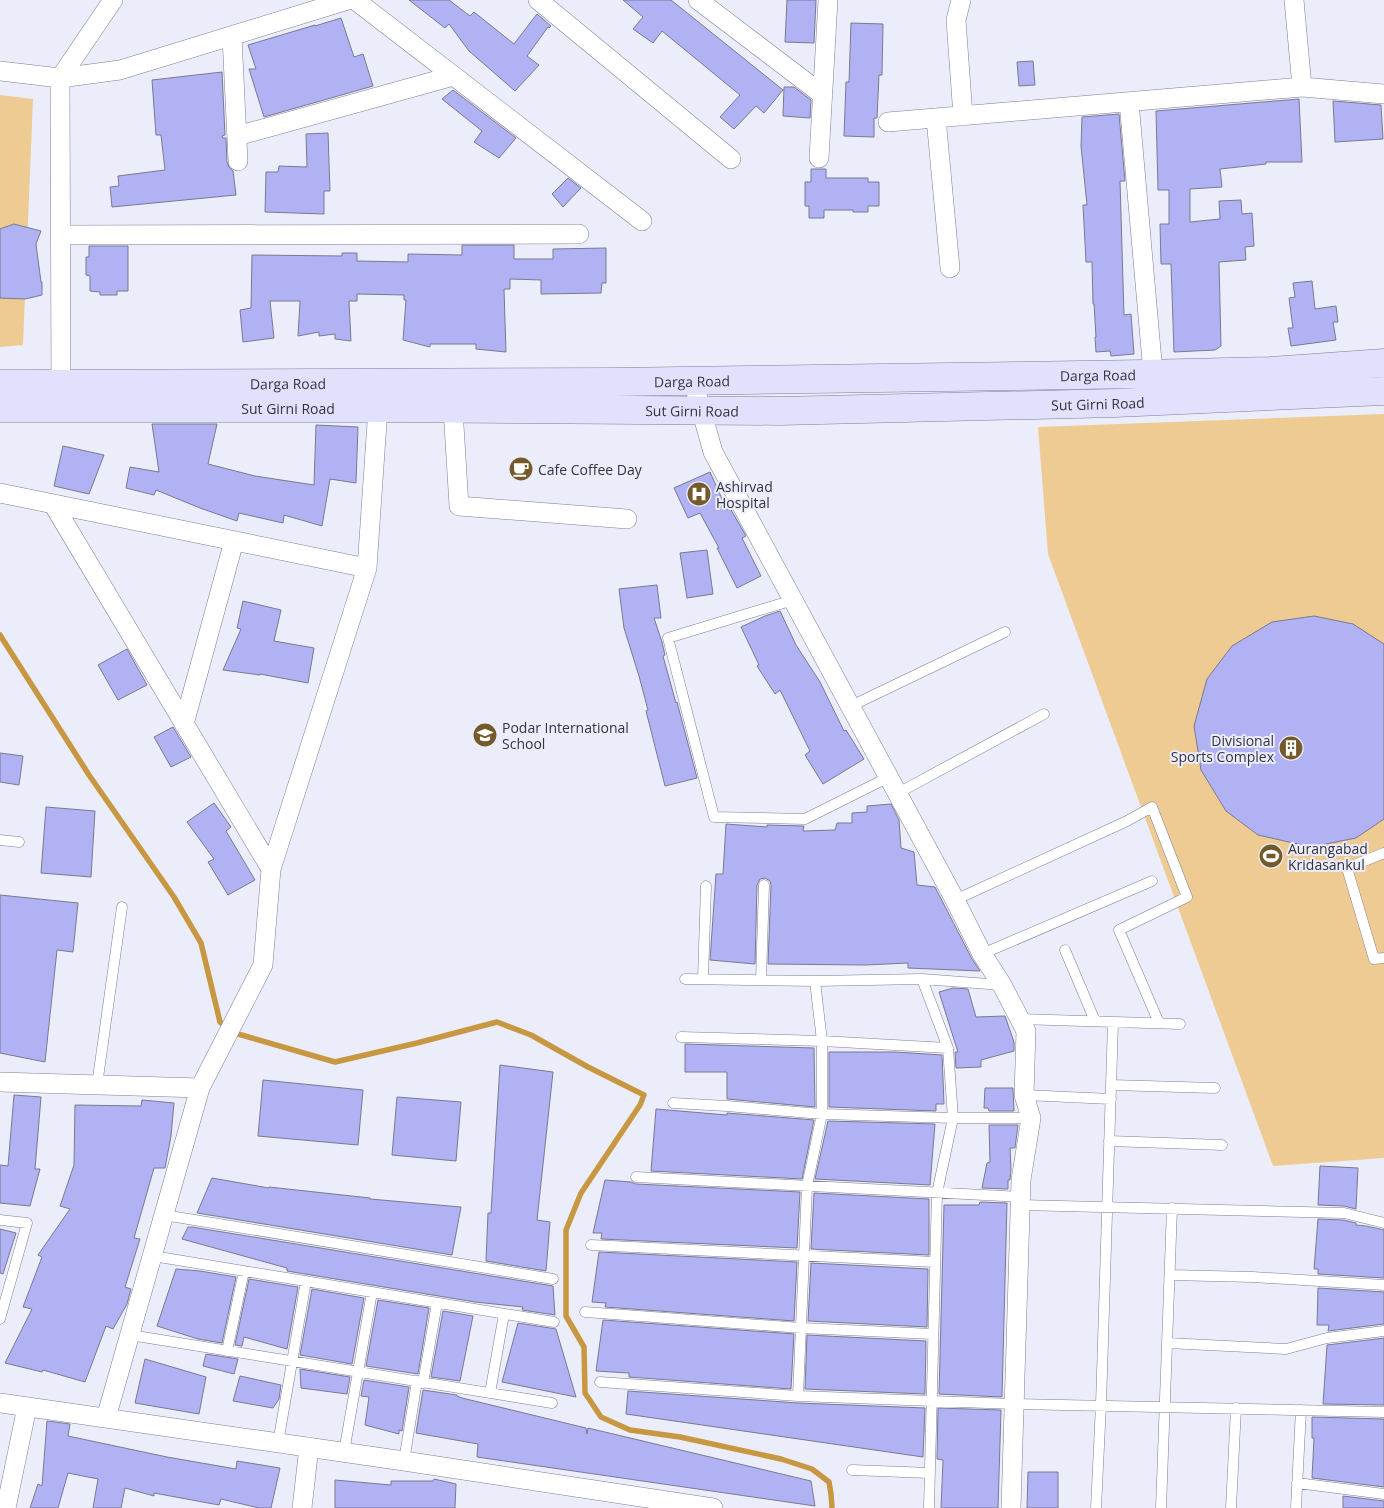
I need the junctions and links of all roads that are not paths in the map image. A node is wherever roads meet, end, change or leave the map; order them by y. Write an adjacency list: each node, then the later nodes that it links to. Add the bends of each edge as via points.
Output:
1 (114, 0): 12 (street)
2 (348, 0): 9 (street)
3 (355, 0): 11 (street)
4 (538, 0): 22 (street)
5 (828, 0): 15 (street)
6 (962, 0): 17 (street, via 956,20)
7 (1294, 0): 13 (street)
8 (705, 2): 15 (street)
9 (232, 36): 12 (street, via 120,70); 20 (street)
10 (0, 70): 12 (street)
11 (453, 76): 20 (street); 24 (street)
12 (60, 78): 26 (street)
13 (1302, 87): 14 (street); 16 (street)
14 (1384, 94)
15 (823, 95): 21 (street)
16 (1129, 102): 17 (street); 29 (street)
17 (963, 116): 18 (street)
18 (936, 118): 19 (street); 27 (street)
19 (888, 122)
20 (237, 136): 23 (street)
21 (819, 158)
22 (731, 159)
23 (238, 161)
24 (642, 221)
25 (579, 234): 26 (street)
26 (60, 235): 33 (street)
27 (950, 268)
28 (1384, 363): 29 (main road, Darga Road, via 1270,371)
29 (1153, 374): 30 (main road, Darga Road); 34 (street)
30 (693, 381): 33 (main road, Darga Road); 38 (street)
31 (0, 384): 33 (main road, Darga Road)
32 (1384, 391): 34 (main road, Sut Girni Road)
33 (61, 396): 35 (main road, Sut Girni Road); 36 (main road, Sut Girni Road)
34 (1156, 401): 38 (main road, Sut Girni Road)
35 (0, 408)
36 (378, 408): 37 (main road, Sut Girni Road); 43 (street)
37 (454, 409): 38 (main road, Sut Girni Road); 41 (street, via 459,506)
38 (701, 411): 44 (street, via 713,452)
39 (0, 493): 40 (street)
40 (53, 504): 42 (street); 48 (street)
41 (627, 519)
42 (234, 540): 43 (street); 48 (street)
43 (367, 568): 53 (street)
44 (793, 600): 46 (street); 49 (lane, via 668,638 714,817 805,819)
45 (1005, 632): 46 (lane)
46 (851, 706): 49 (street)
47 (1044, 714): 49 (lane)
48 (184, 724): 53 (street)
49 (894, 785): 57 (street)
50 (0, 840): 51 (lane)
51 (19, 842)
52 (1384, 853): 61 (lane, via 1347,868 1374,959)
53 (271, 869): 79 (street, via 263,965)
54 (1152, 881): 60 (lane)
55 (764, 885): 65 (lane)
56 (706, 886): 64 (lane)
57 (955, 900): 60 (street); 71 (lane, via 1152,807 1187,897 1119,930)
58 (122, 907): 77 (lane)
59 (1065, 950): 69 (lane)
60 (982, 954): 67 (street)
61 (1384, 958)
62 (922, 978): 66 (lane); 67 (lane); 75 (lane)
63 (685, 979): 64 (lane)
64 (703, 979): 65 (lane)
65 (761, 980): 66 (lane)
66 (815, 981): 74 (lane)
67 (1002, 985): 68 (street)
68 (1020, 1019): 69 (lane); 81 (street, via 1026,1030)
69 (1095, 1021): 70 (lane)
70 (1113, 1022): 71 (lane); 78 (lane)
71 (1159, 1023): 72 (lane)
72 (1180, 1024)
73 (681, 1037): 74 (lane)
74 (822, 1041): 75 (lane); 84 (lane)
75 (948, 1048): 85 (lane)
76 (0, 1082): 77 (street)
77 (97, 1085): 79 (street)
78 (1111, 1085): 80 (lane); 82 (lane)
79 (200, 1088): 95 (street)
80 (1215, 1088)
81 (1024, 1095): 82 (lane); 86 (street)
82 (1110, 1099): 87 (lane)
83 (673, 1103): 84 (lane)
84 (822, 1114): 85 (lane); 90 (lane)
85 (953, 1118): 86 (lane); 91 (lane)
86 (1031, 1118): 92 (street)
87 (1109, 1141): 88 (lane); 93 (lane)
88 (1222, 1145)
89 (636, 1177): 90 (lane)
90 (807, 1186): 91 (lane); 100 (lane)
91 (937, 1193): 92 (lane); 101 (lane)
92 (1020, 1201): 93 (lane); 128 (street)
93 (1107, 1207): 94 (lane); 129 (lane)
94 (1172, 1208): 97 (lane, via 1344,1213); 103 (lane)
95 (164, 1215): 99 (street); 104 (lane)
96 (0, 1220): 111 (lane, via 27,1223)
97 (1384, 1223)
98 (591, 1244): 100 (lane)
99 (152, 1256): 102 (lane); 116 (street)
100 (804, 1256): 101 (lane); 113 (lane)
101 (936, 1262): 115 (lane)
102 (244, 1271): 105 (lane); 118 (lane)
103 (1170, 1275): 106 (lane); 117 (lane)
104 (553, 1279)
105 (306, 1281): 107 (lane); 119 (lane)
106 (1384, 1285)
107 (372, 1292): 108 (lane); 120 (lane)
108 (437, 1303): 110 (lane); 121 (lane)
109 (586, 1312): 113 (lane)
110 (504, 1314): 112 (lane); 123 (lane)
111 (0, 1319)
112 (554, 1322)
113 (801, 1328): 115 (lane); 124 (lane)
114 (1384, 1331): 117 (lane, via 1327,1338 1286,1349)
115 (933, 1334): 125 (lane)
116 (130, 1335): 118 (lane); 135 (street)
117 (1167, 1343): 131 (lane)
118 (227, 1351): 119 (lane)
119 (292, 1361): 120 (lane); 136 (lane)
120 (358, 1372): 121 (lane); 138 (lane)
121 (420, 1382): 123 (lane); 139 (lane)
122 (600, 1382): 124 (lane)
123 (490, 1393): 127 (lane)
124 (798, 1396): 125 (lane)
125 (932, 1401): 128 (lane); 141 (lane)
126 (0, 1403): 130 (street)
127 (552, 1403)
128 (1014, 1404): 129 (lane); 149 (street)
129 (1101, 1405): 131 (lane); 150 (lane)
130 (27, 1407): 135 (street); 145 (street)
131 (1164, 1407): 132 (lane); 151 (lane)
132 (1236, 1408): 133 (lane); 152 (lane)
133 (1301, 1410): 134 (lane); 142 (lane)
134 (1384, 1412)
135 (106, 1418): 136 (street)
136 (278, 1443): 137 (street)
137 (309, 1447): 138 (street); 146 (street)
138 (344, 1452): 139 (street)
139 (404, 1461): 144 (street)
140 (852, 1470): 141 (lane)
141 (930, 1473): 148 (lane)
142 (1297, 1483): 143 (lane); 153 (lane)
143 (1384, 1494)
144 (610, 1500): 147 (street)
145 (6, 1508)
146 (302, 1508)
147 (713, 1508)
148 (928, 1508)
149 (1011, 1508)
150 (1096, 1508)
151 (1162, 1508)
152 (1231, 1508)
153 (1296, 1508)

